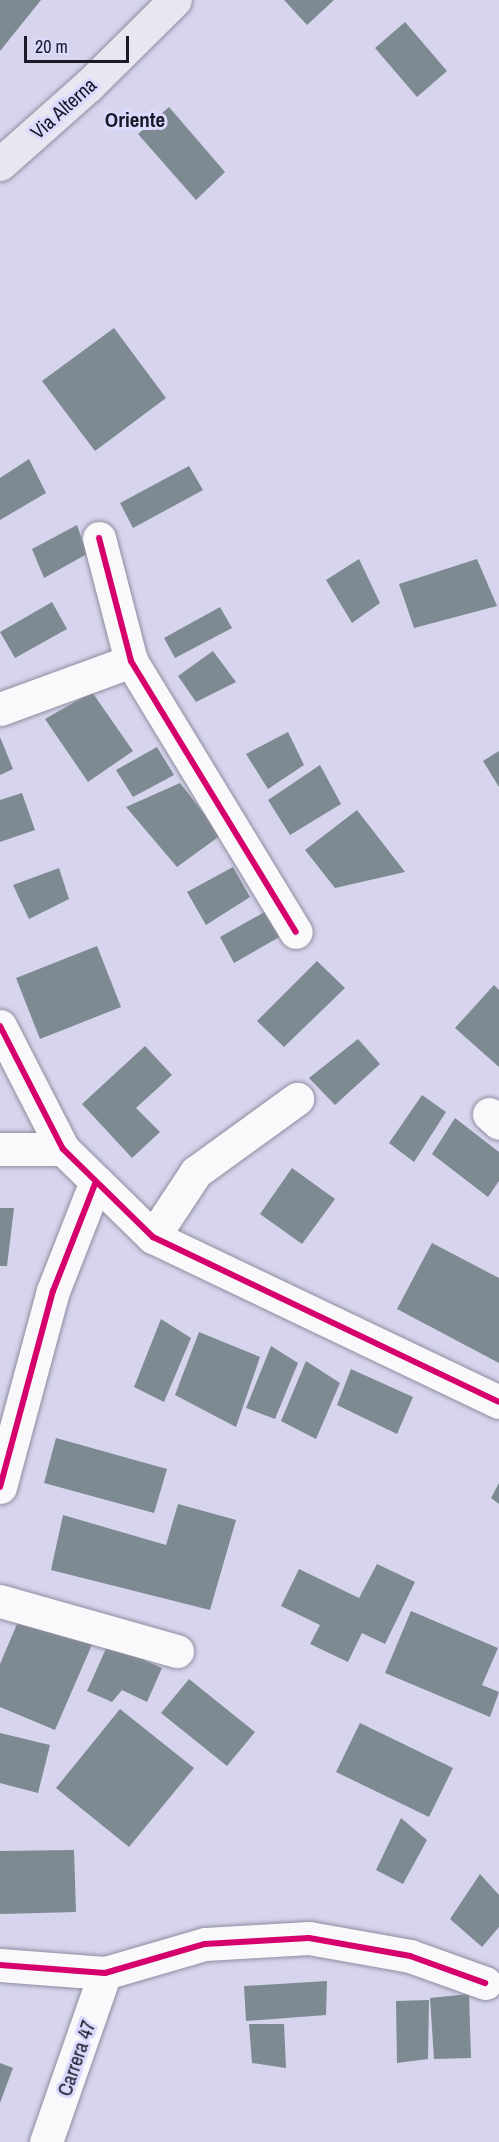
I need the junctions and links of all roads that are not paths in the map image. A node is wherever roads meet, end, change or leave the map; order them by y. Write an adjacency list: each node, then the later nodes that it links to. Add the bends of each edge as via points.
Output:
1 (175, 0): 2 (main road, Via Alterna, via 88,86)
2 (0, 164)
3 (99, 538): 4 (street)
4 (131, 661): 5 (street); 6 (street)
5 (0, 709)
6 (296, 932)
7 (0, 1026): 10 (street)
8 (297, 1099): 12 (street, via 196,1172)
9 (0, 1149): 10 (street)
10 (63, 1149): 11 (street)
11 (95, 1184): 12 (street); 14 (street, via 53,1292)
12 (153, 1237): 13 (street)
13 (499, 1402)
14 (0, 1486)
15 (0, 1601): 16 (street)
16 (177, 1651)
17 (0, 1965): 18 (street)
18 (105, 1973): 19 (street, via 205,1944 309,1938 410,1956); 20 (street, Carrera 47)
19 (486, 1983)
20 (46, 2142)

